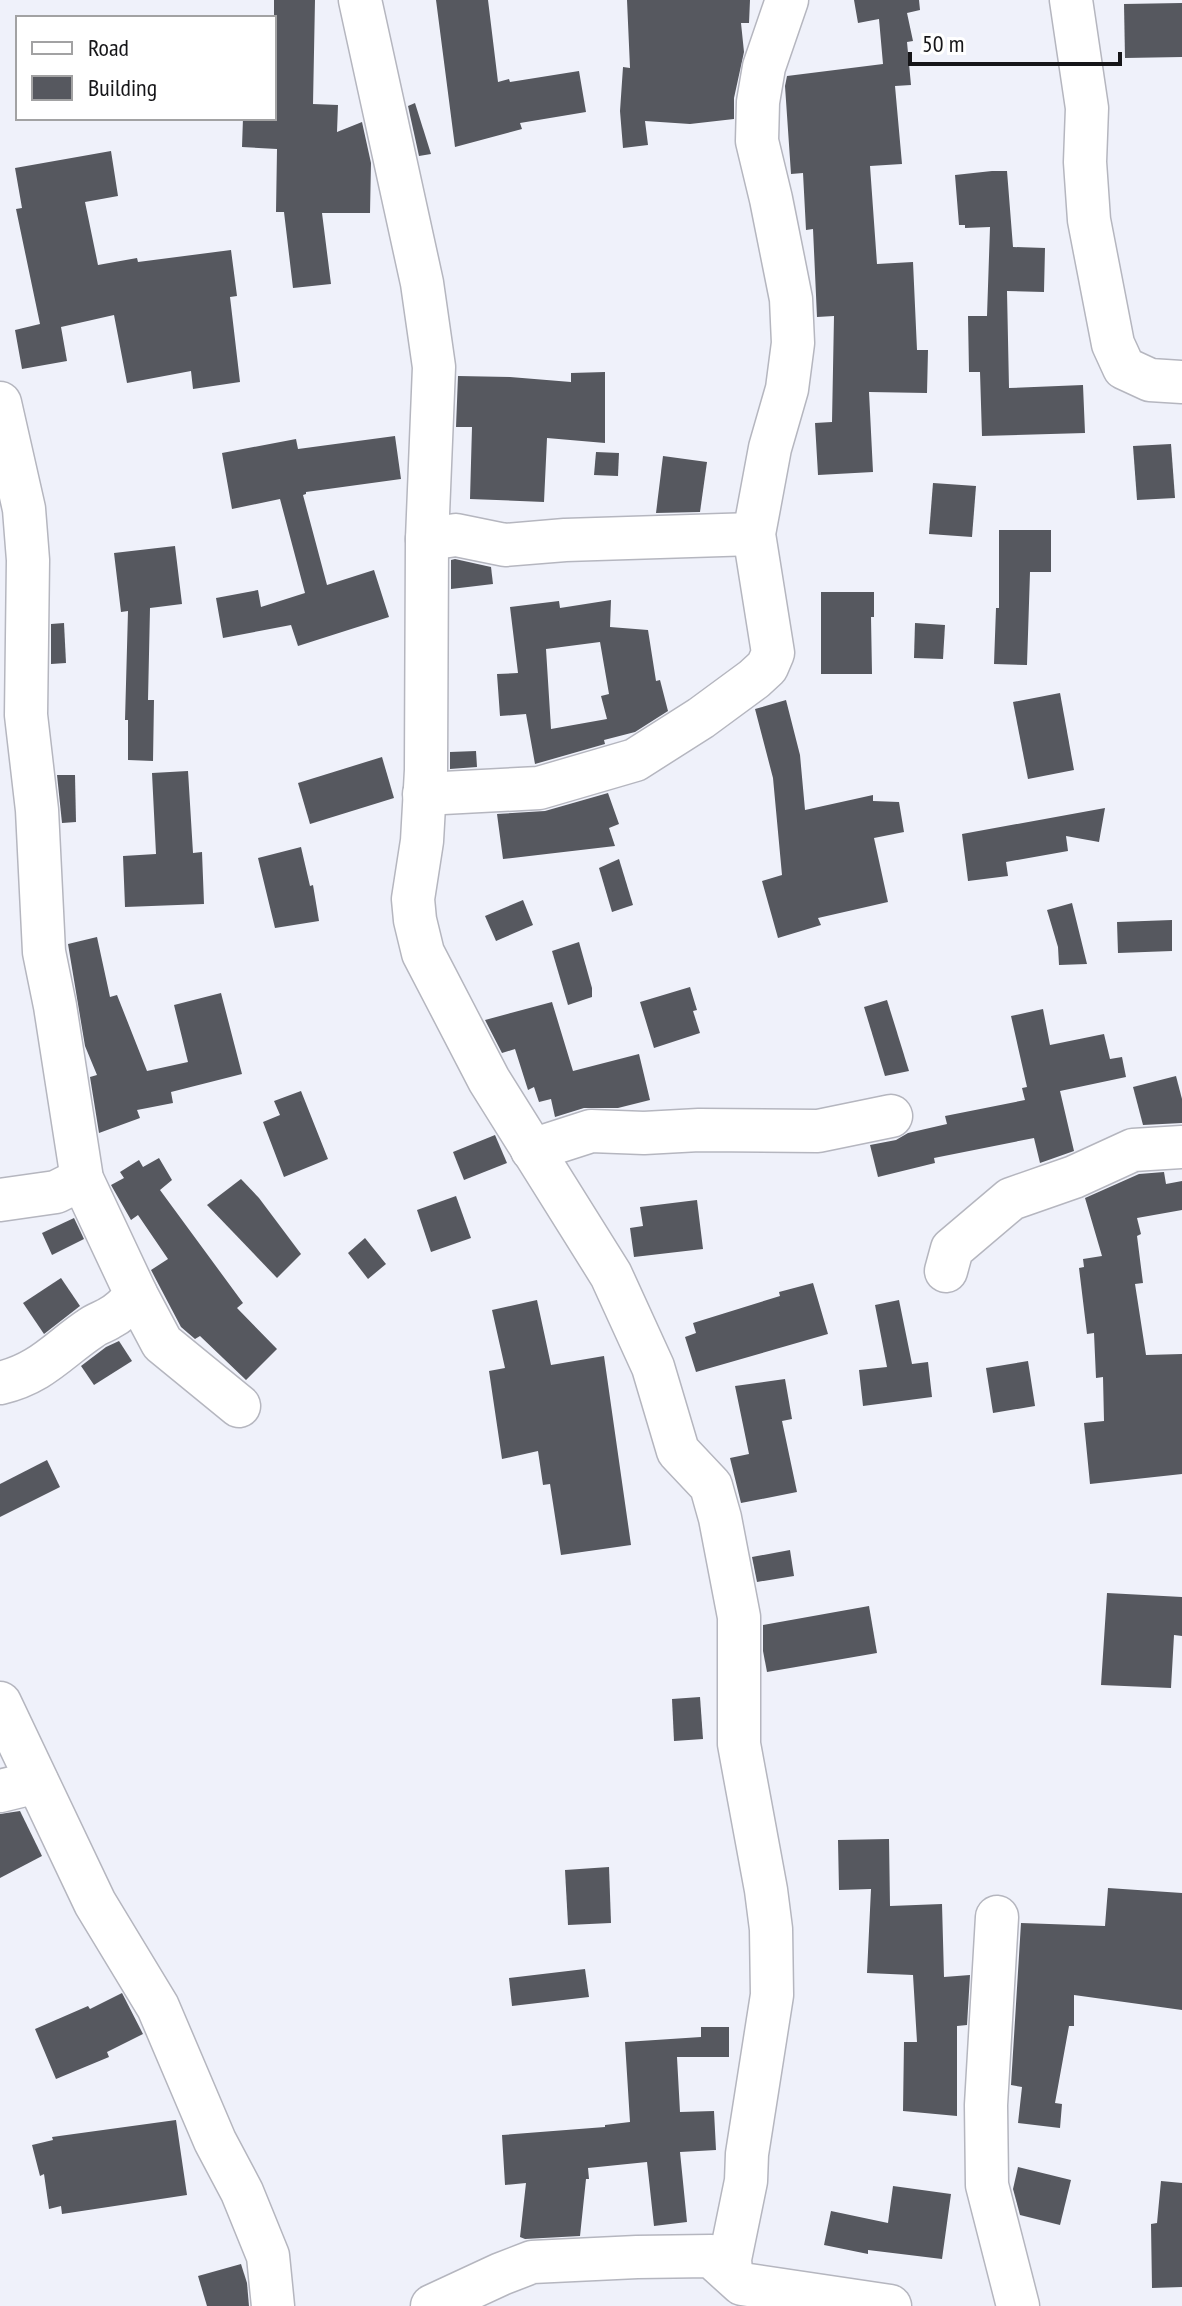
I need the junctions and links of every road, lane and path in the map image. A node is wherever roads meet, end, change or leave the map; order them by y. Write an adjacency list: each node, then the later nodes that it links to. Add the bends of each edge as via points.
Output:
1 (360, 0): 7 (street, via 422,283 434,367)
2 (787, 0): 6 (street, via 764,67 757,141 791,299 793,343)
3 (1071, 0): 4 (street, via 1087,108 1089,220 1113,344 1124,368 1150,380)
4 (1182, 382)
5 (0, 403): 8 (street, via 24,509 28,560)
6 (754, 534): 7 (street, via 505,545 456,535); 9 (street, via 773,653 754,679 635,760 539,788)
7 (427, 539): 9 (street)
8 (13, 717): 13 (street, via 37,810 44,952)
9 (424, 794): 12 (street, via 413,899 423,953)
10 (891, 1116): 12 (street, via 818,1131 591,1131)
11 (1182, 1147): 15 (street, via 1133,1150 1011,1199 952,1249)
12 (532, 1150): 22 (street, via 611,1275 653,1367 678,1451 711,1486 739,1617 739,1744 770,1916 772,1995)
13 (82, 1179): 14 (street, via 56,1192); 16 (street)
14 (0, 1200)
15 (946, 1271)
16 (136, 1294): 17 (street, via 126,1308 92,1327 48,1363); 18 (street, via 162,1343)
17 (0, 1383)
18 (239, 1406)
19 (0, 1703): 20 (street)
20 (19, 1786): 23 (street, via 158,2007 268,2256)
21 (997, 1917): 26 (street, via 987,2185)
22 (731, 2272): 24 (street, via 711,2256 532,2262); 25 (street, via 742,2284)
23 (273, 2306)
24 (432, 2306)
25 (890, 2306)
26 (1018, 2306)

